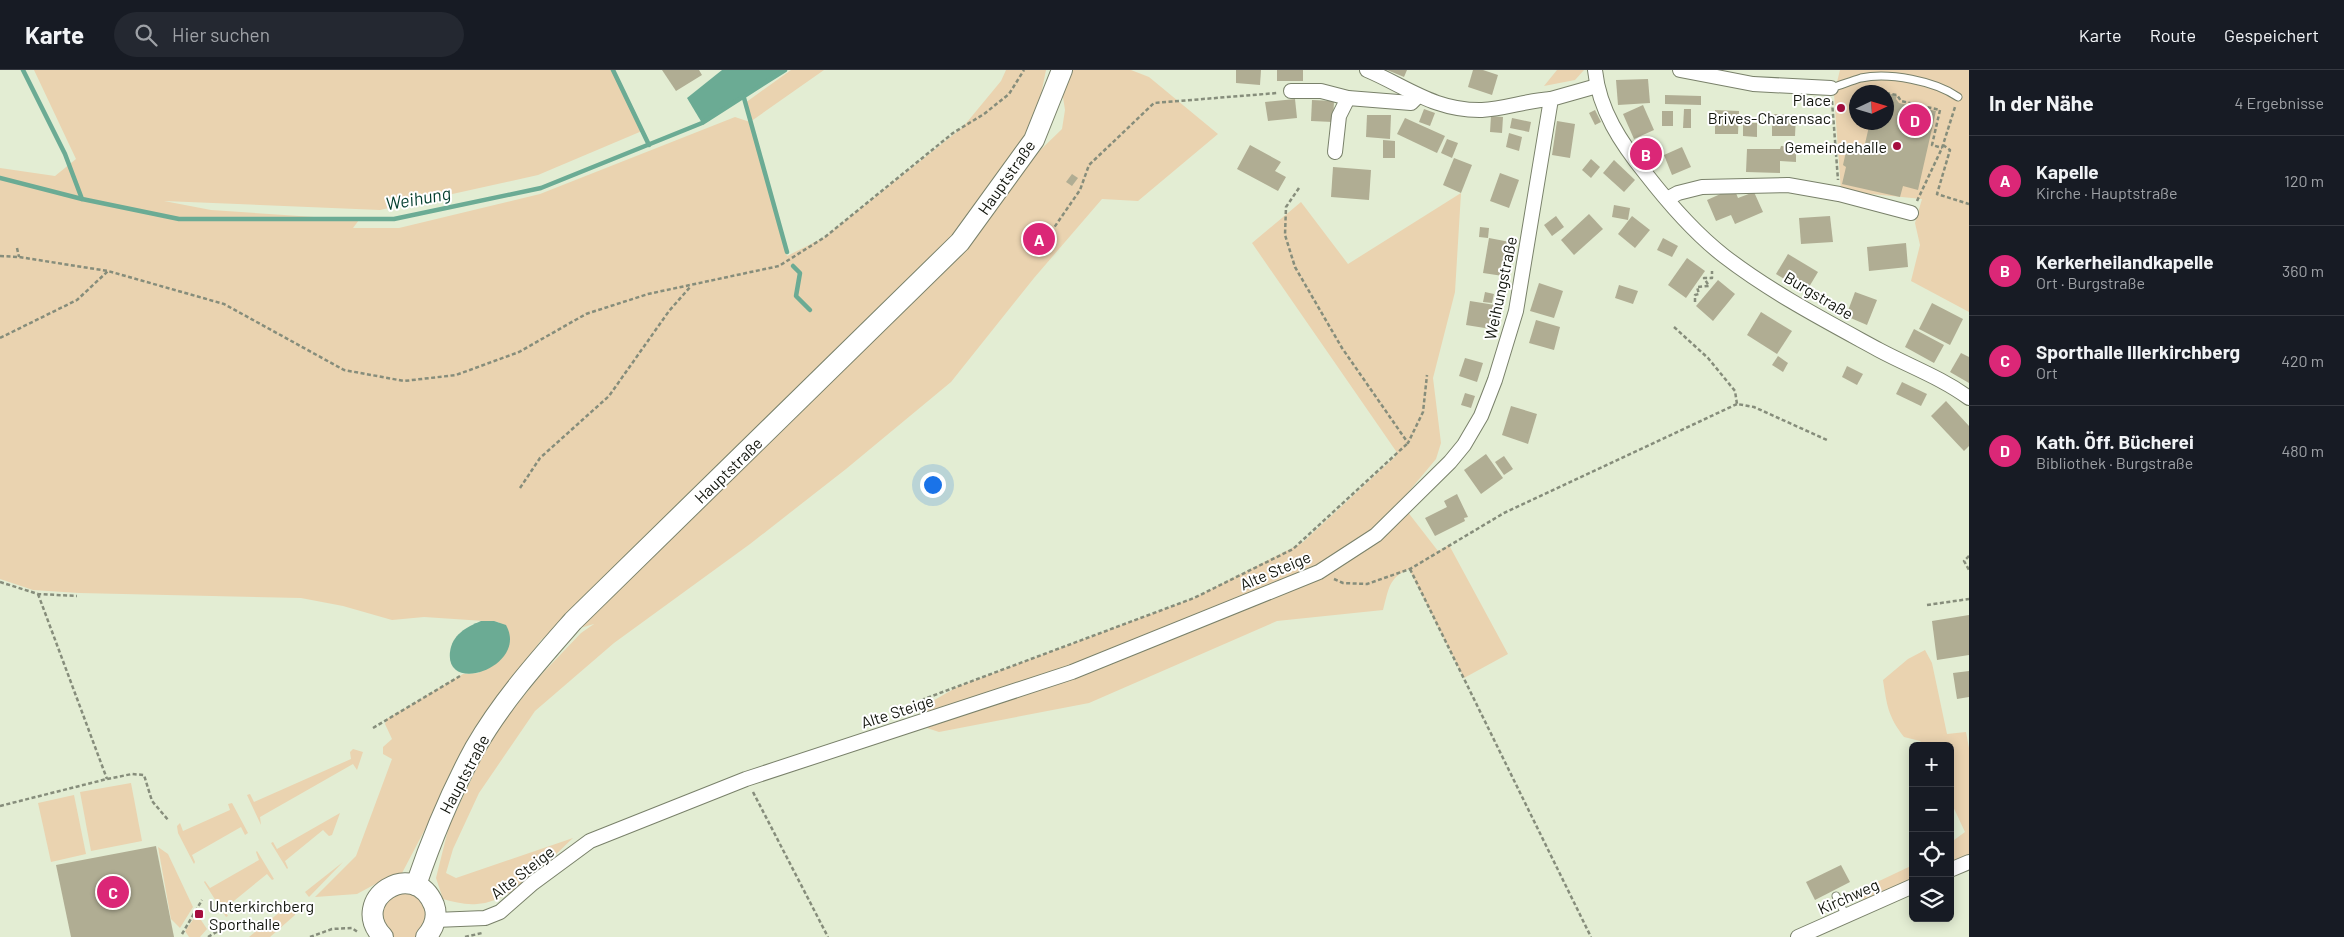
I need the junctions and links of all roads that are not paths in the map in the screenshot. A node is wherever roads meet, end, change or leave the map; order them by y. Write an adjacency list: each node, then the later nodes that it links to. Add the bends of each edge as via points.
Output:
1 (1062, 70): 19 (main road, Hauptstraße, via 1034,140 960,242 573,621 526,674 476,748 435,831)
2 (1366, 70): 8 (street)
3 (1595, 70): 5 (street)
4 (1680, 70): 6 (street, via 1753,84)
5 (1597, 86): 11 (street); 13 (street, Burgstraße, via 1613,128)
6 (1831, 88): 9 (lane, via 1862,78 1902,78 1946,89)
7 (1291, 92): 10 (street, via 1321,91)
8 (1417, 97): 10 (street, via 1411,103); 11 (street, via 1461,110 1485,110)
9 (1958, 97)
10 (1348, 98): 12 (street, via 1339,116)
11 (1551, 99): 16 (street, Weihungstraße, via 1516,311 1481,416 1450,462)
12 (1335, 152)
13 (1667, 200): 14 (street, via 1678,193 1702,187 1788,186 1839,194); 15 (street, Burgstraße, via 1723,255 1804,309 1954,387)
14 (1910, 213)
15 (1969, 398)
16 (1376, 535): 23 (street, Alte Steige, via 1319,572 1072,672 746,780 590,841 500,912)
17 (1969, 862): 18 (street)
18 (1954, 868)
19 (416, 885): 23 (main road, via 425,891 435,908); 24 (main road, via 394,884 377,898 373,921)
20 (1909, 888): 22 (street, Kirchweg)
21 (1836, 896): 22 (lane)
22 (1846, 916): 25 (street, Kirchweg)
23 (431, 928)
24 (382, 937)
25 (1798, 937)

